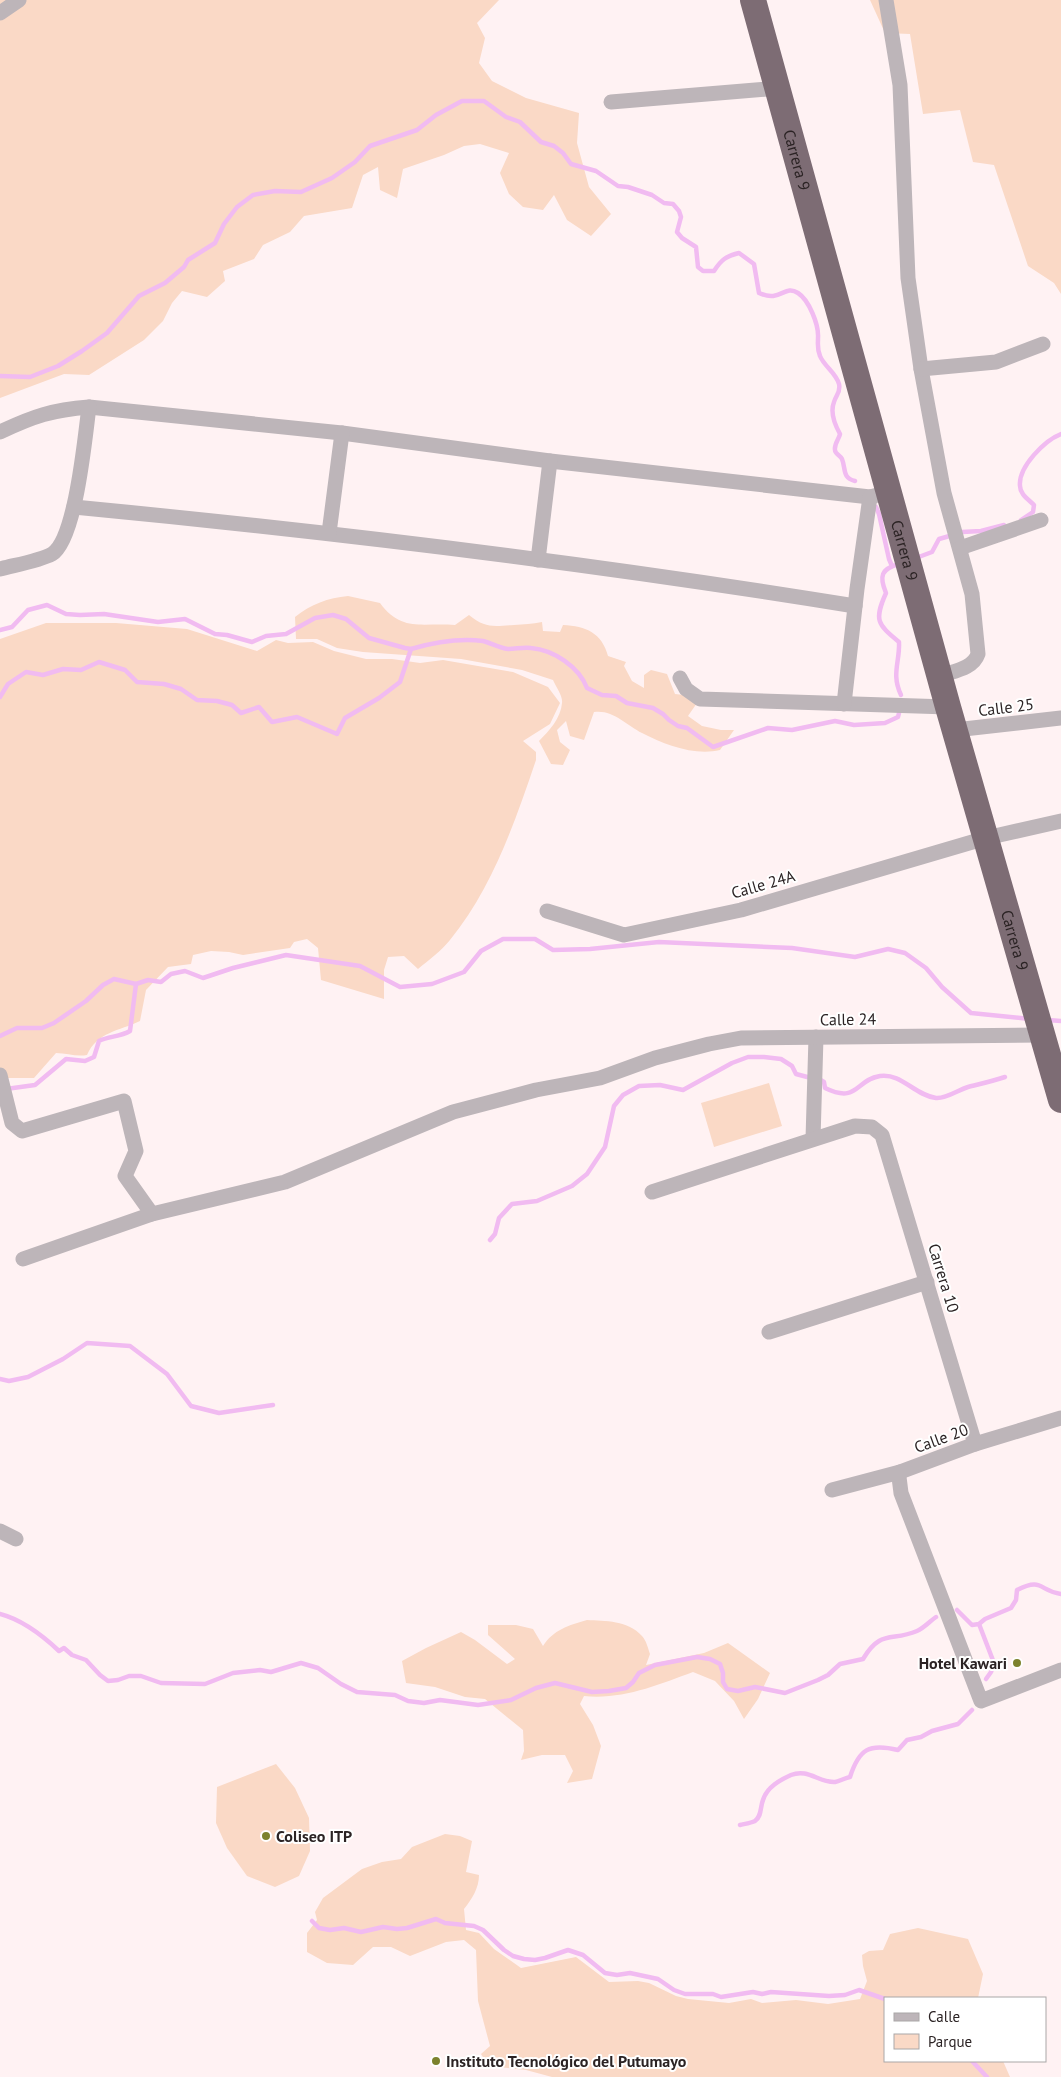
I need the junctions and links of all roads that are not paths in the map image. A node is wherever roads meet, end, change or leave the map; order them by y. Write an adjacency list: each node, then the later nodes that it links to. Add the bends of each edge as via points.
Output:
1 (19, 0): 4 (street)
2 (753, 0): 5 (highway, Carrera 9)
3 (886, 0): 8 (street, via 900,85 908,278)
4 (0, 13)
5 (779, 88): 6 (street); 13 (highway, Carrera 9)
6 (611, 102)
7 (1043, 344): 8 (street, via 996,362)
8 (921, 369): 17 (street, via 944,493)
9 (90, 406): 10 (street, via 30,418); 11 (street); 14 (street)
10 (0, 432)
11 (342, 433): 12 (street); 16 (street)
12 (550, 461): 13 (street); 18 (street)
13 (880, 494): 20 (street); 21 (highway, Carrera 9, via 908,560)
14 (74, 507): 16 (street); 19 (street, via 61,544 52,554)
15 (1041, 520): 17 (street)
16 (329, 533): 18 (street)
17 (960, 548): 21 (street, via 972,594 978,654 971,664)
18 (538, 560): 20 (street, via 690,579)
19 (0, 569)
20 (855, 606): 23 (street)
21 (940, 676): 25 (highway, Carrera 9)
22 (680, 678): 23 (street, Calle 25, via 686,689 700,699)
23 (844, 704): 25 (street, Calle 25)
24 (1061, 718): 25 (street, Calle 25)
25 (952, 719): 27 (highway, Carrera 9)
26 (1061, 821): 27 (street)
27 (986, 838): 28 (street, Calle 24A, via 741,910 624,935); 29 (highway, Carrera 9)
28 (547, 911)
29 (1043, 1035): 30 (street, Calle 24); 32 (highway, Carrera 9)
30 (816, 1037): 33 (street); 35 (street, Calle 24, via 741,1038 709,1044 600,1078 536,1090 453,1112 285,1182)
31 (0, 1075): 35 (street, via 12,1124 22,1131 124,1101 136,1151 125,1176)
32 (1061, 1100)
33 (813, 1139): 34 (street); 37 (street, Carrera 10, via 855,1126 872,1127 882,1135)
34 (652, 1192)
35 (152, 1214): 36 (street, Calle 24)
36 (23, 1259)
37 (926, 1282): 38 (street); 40 (street, Carrera 10)
38 (769, 1332)
39 (1061, 1418): 40 (street, Calle 20)
40 (975, 1444): 41 (street, Calle 20)
41 (900, 1472): 42 (street, Calle 20); 45 (street, via 901,1493 981,1701)
42 (832, 1490)
43 (0, 1531): 44 (street)
44 (16, 1539)
45 (1061, 1670)

